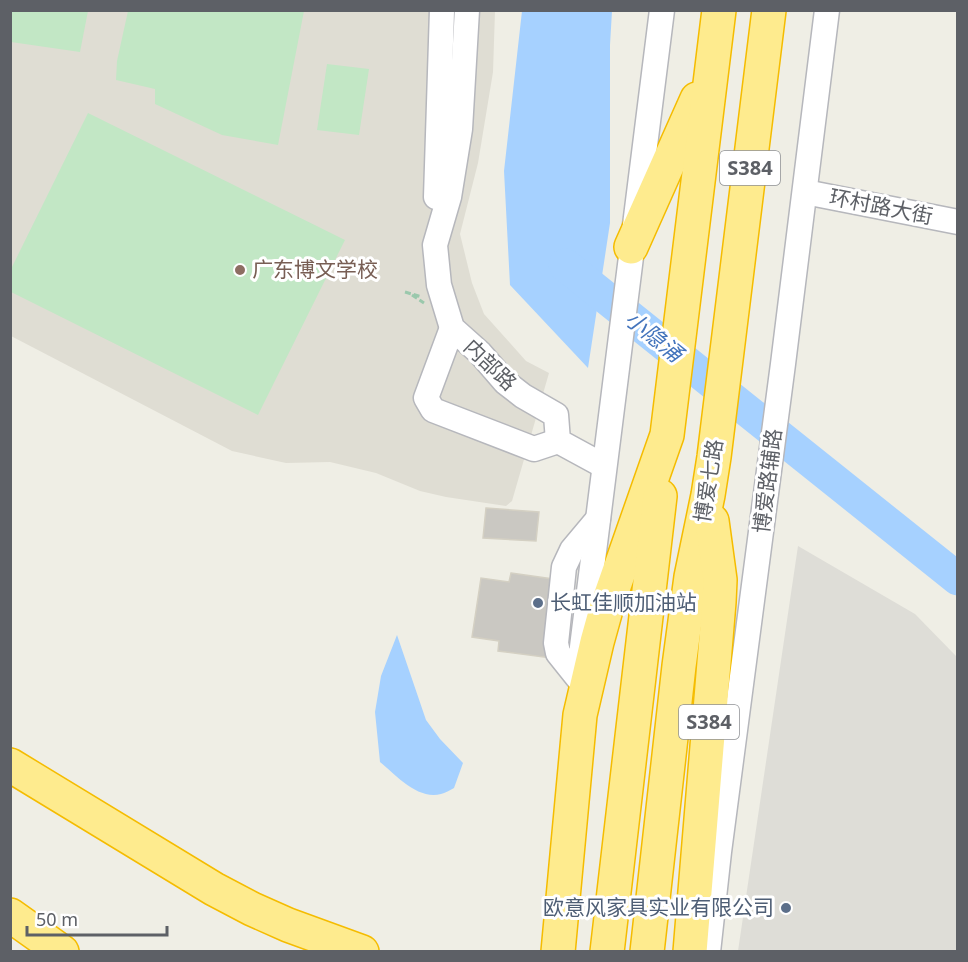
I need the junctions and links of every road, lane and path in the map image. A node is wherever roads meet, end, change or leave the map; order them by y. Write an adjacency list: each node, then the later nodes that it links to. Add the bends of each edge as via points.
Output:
1 (662, 10): 11 (street)
2 (719, 10): 7 (highway, S384)
3 (769, 10): 16 (highway, 博爱七路 / S384)
4 (827, 10): 8 (street, 博爱路辅路)
5 (441, 11): 6 (street); 9 (street, 内部路, via 436,201)
6 (467, 16): 9 (street, 内部路, via 460,129)
7 (712, 67): 11 (highway); 13 (highway, S384)
8 (805, 192): 10 (street, 环村路大街); 19 (street, 博爱路辅路)
9 (441, 222): 12 (street, 内部路, via 435,244 439,285)
10 (957, 222)
11 (632, 247): 15 (street)
12 (452, 328): 14 (street, 内部路, via 505,382 556,415); 14 (street, via 426,398 433,410 534,449)
13 (667, 427): 17 (highway, S384, via 607,606); 24 (highway)
14 (558, 441): 15 (street)
15 (604, 466): 17 (street, via 578,678)
16 (708, 495): 25 (highway, 博爱七路, via 691,577 679,666); 26 (highway, S384, via 720,580)
17 (580, 715): 23 (highway, S384)
18 (10, 765): 22 (highway, via 214,889 288,925)
19 (719, 852): 26 (highway)
20 (10, 915): 21 (highway)
21 (62, 951)
22 (362, 951)
23 (558, 951)
24 (607, 951)
25 (647, 951)
26 (696, 951)

